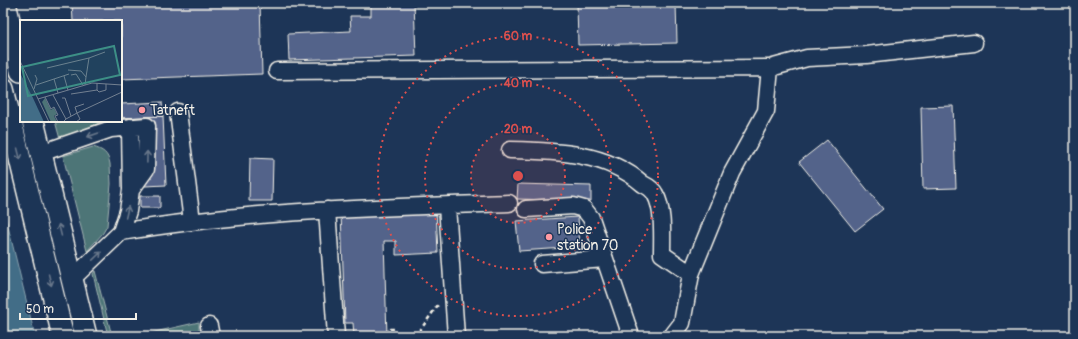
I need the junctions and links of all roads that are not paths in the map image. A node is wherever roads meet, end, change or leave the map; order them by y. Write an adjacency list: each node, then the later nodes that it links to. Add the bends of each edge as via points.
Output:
1 (5, 3): 3 (main road)
2 (974, 43): 4 (lane, via 866,55 807,58)
3 (20, 67)
4 (770, 68): 5 (lane); 19 (lane, via 766,112 732,173)
5 (277, 71)
6 (3, 89): 21 (main road, one-way to 21)
7 (178, 112): 15 (lane)
8 (33, 122): 10 (main road)
9 (510, 150): 19 (lane, via 542,150 590,156 633,175 655,193 662,222 662,254)
10 (41, 153): 16 (lane, one-way to 10, via 131,190 130,127 111,129); 20 (main road, one-way to 10)
11 (509, 203): 12 (lane)
12 (447, 206): 14 (lane); 24 (lane)
13 (526, 209): 17 (lane, via 573,206 584,209 591,218)
14 (327, 210): 15 (lane); 23 (lane)
15 (192, 221): 16 (lane)
16 (121, 232): 20 (lane, one-way to 16)
17 (605, 259): 18 (lane); 25 (lane)
18 (542, 264)
19 (691, 274): 26 (lane, via 682,323)
20 (72, 279): 22 (main road)
21 (63, 336)
22 (86, 336)
23 (336, 336)
24 (456, 336)
25 (631, 336)
26 (672, 336)

